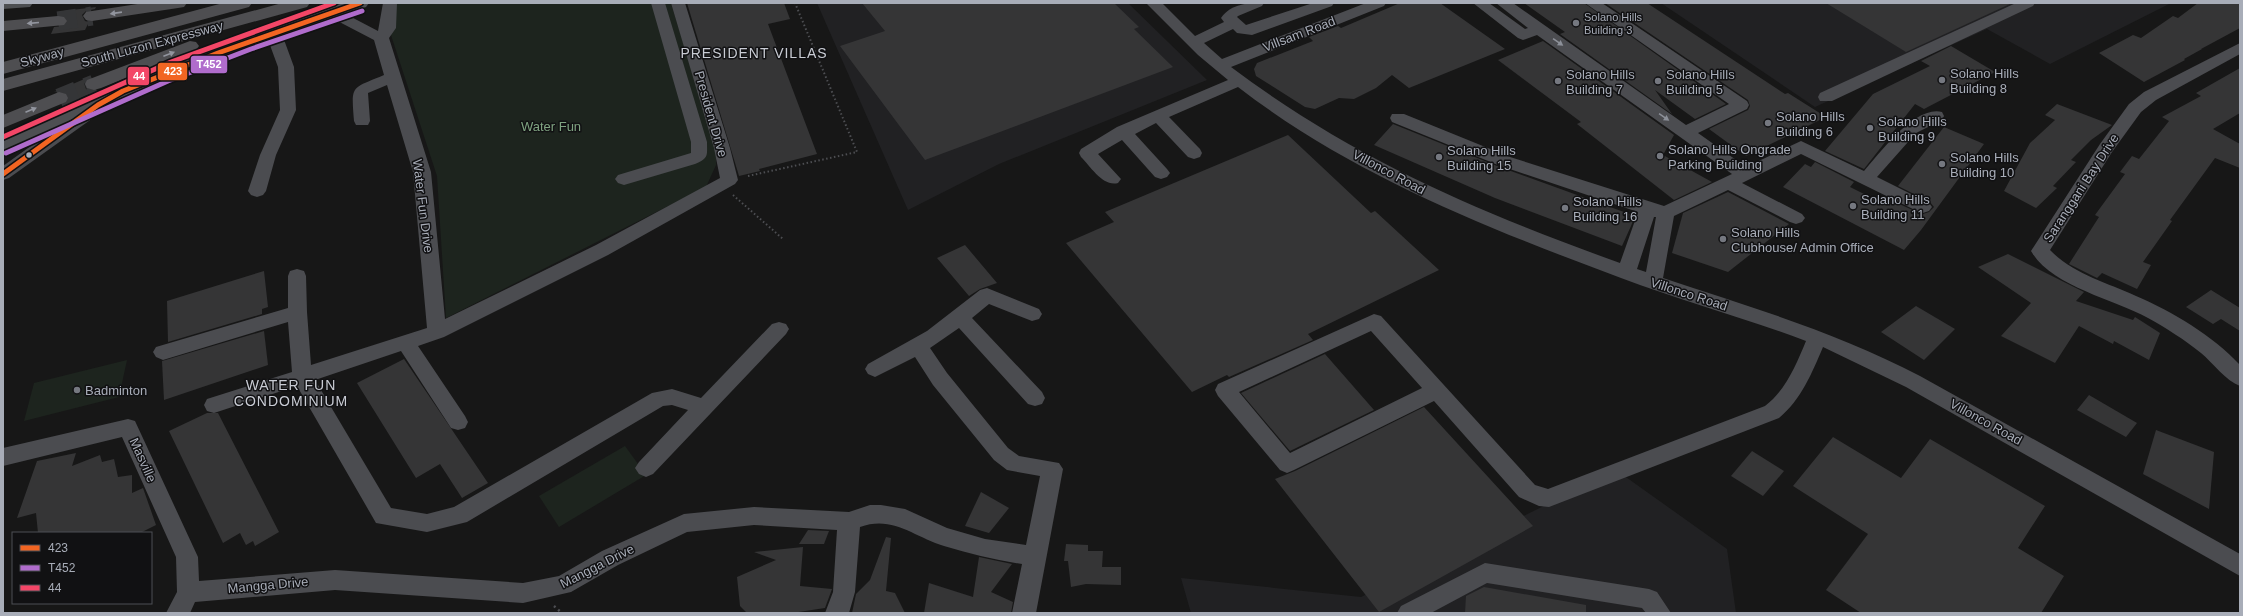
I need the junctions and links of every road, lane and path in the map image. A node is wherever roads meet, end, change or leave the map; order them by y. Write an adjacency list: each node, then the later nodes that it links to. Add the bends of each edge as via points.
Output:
1 (24, 3): 21 (main road)
2 (178, 3): 23 (highway, one-way to 23)
3 (219, 3): 32 (highway, South Luzon Expressway)
4 (244, 3): 34 (highway, Skyway)
5 (276, 3): 35 (highway, Skyway)
6 (301, 3): 39 (highway, South Luzon Expressway)
7 (311, 3): 38 (highway, one-way to 7, via 264,18)
8 (360, 3): 22 (main road)
9 (390, 3): 29 (street, via 388,28)
10 (658, 3): 55 (street, via 699,142 699,156)
11 (678, 3): 59 (street, President Drive, via 722,148)
12 (794, 3): 59 (path, via 857,152)
13 (1153, 3): 30 (street, Villonco Road)
14 (1257, 3): 25 (street, via 1230,14 1229,18)
15 (1327, 3): 25 (street, via 1252,30 1242,30)
16 (1379, 3): 33 (street, Villsam Road)
17 (1480, 3): 27 (street, via 1523,34)
18 (1504, 3): 27 (street)
19 (1592, 3): 49 (street, via 1741,105)
20 (2028, 3): 41 (street)
21 (3, 4)
22 (331, 12): 28 (main road); 29 (street)
23 (92, 16)
24 (58, 21): 26 (highway, one-way to 26)
25 (1234, 23): 30 (street)
26 (3, 26)
27 (1538, 29): 49 (street, one-way to 49)
28 (278, 31): 40 (main road); 60 (street, via 275,37 286,67 288,110 268,155)
29 (381, 38): 36 (street, Water Fun Drive)
30 (1194, 42): 33 (street, Villonco Road)
31 (2240, 48): 82 (street, Saranggani Bay Drive, via 2150,96 2135,108 2106,148 2040,251 2047,260 2061,269 2142,306 2193,338 2231,367)
32 (3, 61)
33 (1219, 66): 37 (street, Villonco Road)
34 (3, 68)
35 (3, 77)
36 (393, 77): 46 (street, via 362,90); 75 (street, Water Fun Drive, via 422,172)
37 (1239, 81): 43 (street); 68 (street, Villonco Road, via 1294,120 1400,180 1451,204)
38 (94, 84)
39 (3, 85)
40 (123, 91): 50 (main road); 53 (street, via 98,105)
41 (1826, 97)
42 (59, 98): 47 (highway, one-way to 42)
43 (1157, 115): 48 (street); 51 (street)
44 (1936, 116): 57 (street, via 1910,129)
45 (1398, 118): 62 (street, via 1504,161)
46 (362, 121)
47 (3, 122)
48 (1123, 132): 52 (street); 56 (street, via 1087,153)
49 (1686, 132): 54 (street)
50 (3, 146)
51 (1194, 153)
52 (1161, 173)
53 (3, 174)
54 (1744, 174): 57 (street, via 1801,147); 58 (street)
55 (624, 179)
56 (1112, 179)
57 (1866, 179): 61 (street)
58 (1727, 182): 63 (street); 64 (street)
59 (726, 183): 65 (path); 75 (street, via 602,250)
60 (257, 191)
61 (1923, 206)
62 (1648, 209): 63 (street); 66 (street)
63 (1666, 213): 67 (street)
64 (1796, 218)
65 (783, 239)
66 (1633, 251): 67 (street); 68 (street)
67 (1657, 259): 70 (street)
68 (1626, 273): 70 (street, Villonco Road)
69 (297, 276): 71 (street)
70 (1653, 282): 76 (street, Villonco Road)
71 (297, 312): 79 (street); 81 (street)
72 (1032, 314): 73 (street, via 987,294)
73 (961, 318): 78 (street); 84 (street)
74 (778, 329): 86 (street)
75 (437, 332): 77 (street)
76 (1817, 338): 83 (street, via 1806,364 1782,406 1772,412 1549,498 1539,497 1527,491); 92 (street, Villonco Road, via 1845,348 1927,388 2183,531)
77 (405, 342): 81 (street); 87 (street)
78 (918, 346): 80 (street); 91 (street, via 940,379 1001,454 1014,464 1052,470)
79 (163, 352)
80 (875, 369)
81 (302, 376): 85 (street); 86 (street, via 384,516 427,523 459,515 659,399 672,397)
82 (2240, 378)
83 (1437, 390): 83 (street, via 1374,321 1225,390 1287,464)
84 (1035, 398)
85 (214, 405)
86 (704, 407): 89 (street)
87 (458, 422)
88 (3, 457): 93 (street, Masville, via 128,427 187,557)
89 (646, 468)
90 (850, 521): 91 (street, Mangga Drive, via 870,514 905,518 942,536 985,549); 93 (street, Mangga Drive, via 754,516 684,523 610,558 563,585 523,593 335,580); 95 (street, via 844,592)
91 (1035, 556): 96 (street)
92 (2240, 566)
93 (188, 592): 94 (street, Masville)
94 (178, 613)
95 (837, 613)
96 (1024, 613)
97 (1410, 613): 98 (street, via 1485,573 1649,599)
98 (1659, 613)

